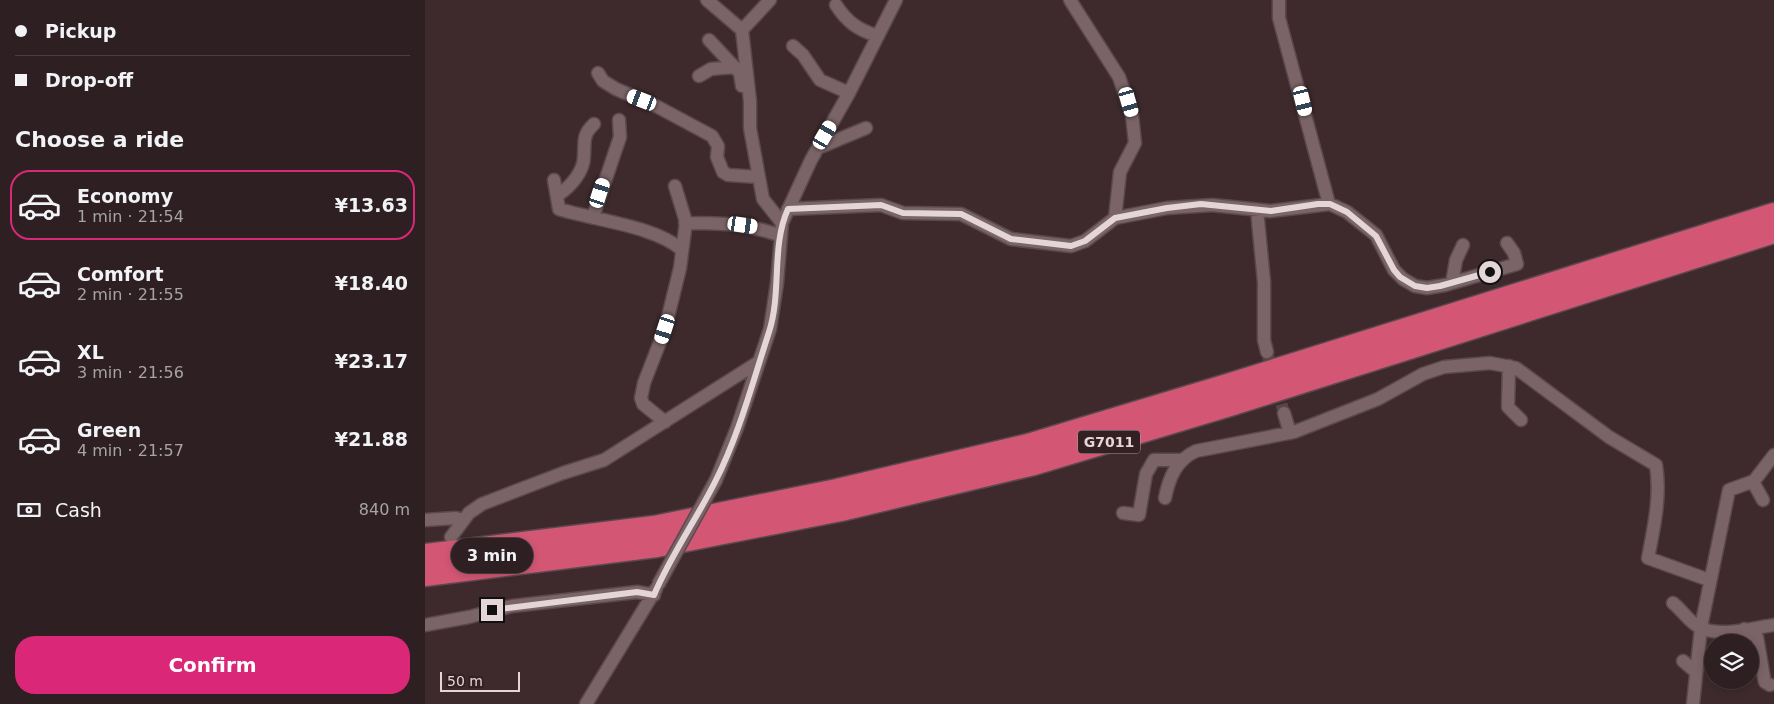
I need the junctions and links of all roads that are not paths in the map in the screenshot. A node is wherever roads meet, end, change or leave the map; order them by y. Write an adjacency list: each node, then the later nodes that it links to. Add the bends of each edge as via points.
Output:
1 (770, 0): 7 (street)
2 (896, 0): 8 (street)
3 (1070, 0): 29 (street, via 1119,77 1132,115 1135,143 1122,166)
4 (1279, 0): 24 (street, via 1279,18)
5 (715, 2): 7 (street)
6 (837, 5): 8 (street, via 846,20 860,30)
7 (742, 30): 17 (street)
8 (878, 36): 14 (street)
9 (709, 40): 11 (street)
10 (793, 46): 14 (street, via 820,80)
11 (735, 67): 13 (street, via 711,68); 17 (street, via 739,73 745,115)
12 (598, 73): 20 (street, via 608,84 712,136 718,146 717,157 723,172)
13 (699, 76)
14 (849, 93): 19 (street)
15 (619, 120): 28 (street, via 620,137)
16 (594, 124): 23 (street, via 583,140 585,157 579,174)
17 (750, 124): 20 (street)
18 (866, 128): 19 (street)
19 (818, 148): 25 (street)
20 (759, 177): 31 (street, via 763,198)
21 (554, 180): 23 (street)
22 (675, 186): 30 (street, via 685,213)
23 (558, 195): 28 (street, via 559,209)
24 (1329, 204): 26 (street); 36 (street, via 1347,212 1376,236 1394,270 1406,282 1427,288)
25 (788, 209): 29 (street, via 881,205 903,213 961,214 1011,239 1071,246 1085,241); 31 (street)
26 (1257, 210): 29 (street, via 1196,204); 37 (street)
27 (1774, 214): 55 (highway, G7011, via 1029,445 837,490 653,527)
28 (593, 217): 35 (street, via 658,236)
29 (1115, 218)
30 (685, 224): 31 (street, via 736,223); 35 (street)
31 (781, 229): 38 (street, via 770,329)
32 (1774, 232): 56 (highway, G7011, via 1034,464 841,510 657,546)
33 (1507, 243): 36 (street, via 1517,264)
34 (1463, 245): 36 (street, via 1456,260)
35 (682, 250): 42 (street, via 665,329 641,398 643,404)
36 (1453, 283)
37 (1267, 352)
38 (757, 363): 42 (street); 58 (street, bridge, via 737,428 716,480)
39 (1509, 366): 41 (street, via 1508,407); 43 (street, via 1490,363 1445,367 1423,374 1378,399); 57 (street, via 1541,385 1609,437 1656,464 1656,513 1648,558)
40 (1284, 413): 43 (street)
41 (1521, 420)
42 (665, 422): 53 (street, via 604,460 482,504)
43 (1290, 433): 46 (street, via 1204,448)
44 (1774, 454): 48 (street)
45 (1167, 459): 46 (street); 47 (street); 51 (street, via 1154,460 1147,470 1139,515)
46 (1183, 460): 47 (street)
47 (1170, 477): 49 (street)
48 (1753, 482): 50 (street); 57 (street, via 1729,490)
49 (1165, 498)
50 (1763, 500)
51 (1123, 513)
52 (425, 520): 53 (street, via 456,518)
53 (463, 521): 54 (street)
54 (451, 537)
55 (425, 555)
56 (425, 575)
57 (1709, 580): 62 (street)
58 (656, 590): 60 (street, via 511,606); 67 (street)
59 (1673, 603): 62 (street)
60 (425, 625)
61 (1774, 625): 63 (street)
62 (1701, 628): 63 (street, via 1717,631); 65 (street)
63 (1744, 629): 66 (street, via 1757,637 1765,682)
64 (1683, 661): 65 (street)
65 (1696, 672): 68 (street)
66 (1770, 685)
67 (586, 704)
68 (1693, 704)

